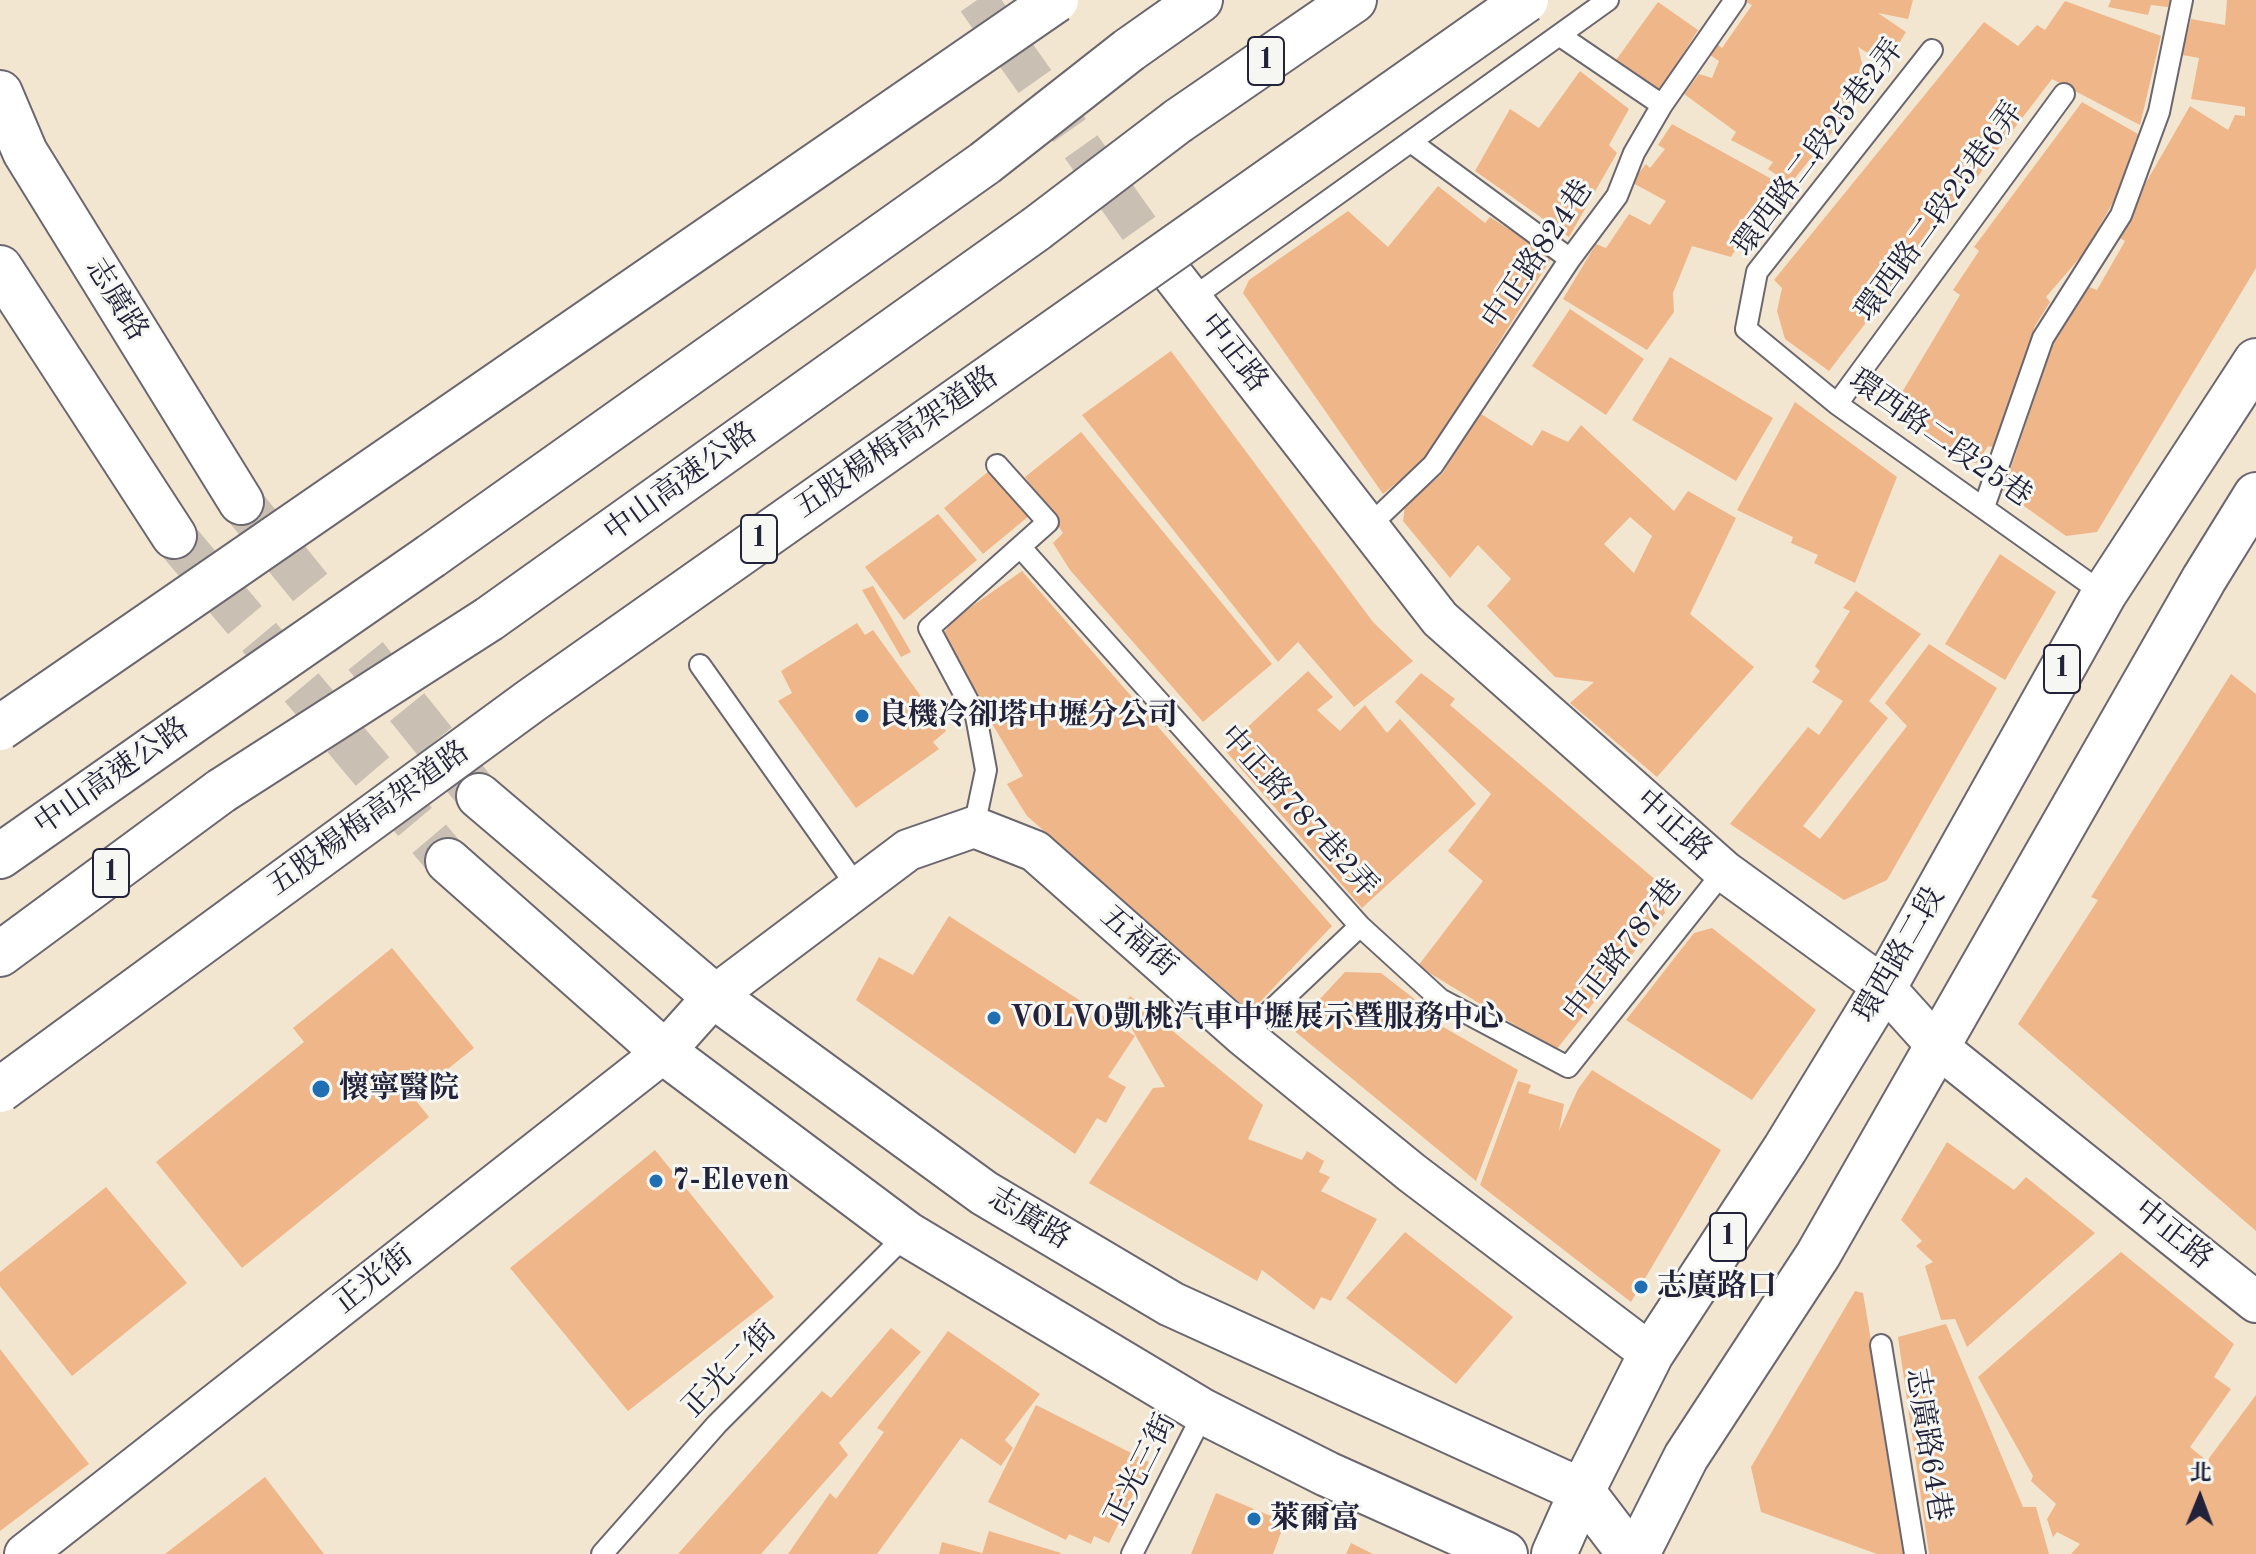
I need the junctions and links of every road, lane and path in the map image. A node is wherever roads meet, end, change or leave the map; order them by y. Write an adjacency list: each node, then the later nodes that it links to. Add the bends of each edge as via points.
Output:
1 (1056, 0): 29 (main road, bridge)
2 (1200, 0): 32 (main road, 中山高速公路, bridge, via 985,163)
3 (1354, 0): 37 (main road, 中山高速公路 / 1, bridge, via 1178,121 1036,229 489,619 221,791)
4 (1526, 0): 44 (main road, 五股楊梅高架道路 / 1, bridge, via 532,700)
5 (1608, 0): 8 (lane)
6 (1735, 0): 12 (lane, 中正路824巷)
7 (2182, 0): 23 (lane, via 2159,112 2121,215 2043,338)
8 (1559, 35): 12 (lane); 13 (lane)
9 (1932, 50): 17 (lane, 環西路二段25巷2弄, via 1757,272)
10 (0, 93): 22 (main road, 志廣路, via 25,152)
11 (2064, 94): 19 (lane, 環西路二段25巷6弄)
12 (1662, 105): 14 (lane, 中正路824巷, via 1617,196)
13 (1411, 142): 14 (lane); 16 (lane)
14 (1570, 259): 24 (lane, 中正路824巷, via 1433,465)
15 (0, 268): 25 (main road)
16 (1180, 284): 24 (street, 中正路)
17 (1746, 329): 19 (lane, 環西路二段25巷)
18 (2256, 361): 27 (main road, 環西路二段 / 1)
19 (1837, 404): 23 (lane, 環西路二段25巷)
20 (997, 465): 26 (lane, via 1048,522)
21 (2256, 495): 41 (main road)
22 (241, 502)
23 (1984, 507): 27 (lane, 環西路二段25巷)
24 (1368, 527): 34 (street, 中正路, via 1440,619)
25 (174, 536)
26 (1022, 549): 31 (lane, via 929,628 976,716 986,770); 36 (lane, 中正路787巷2弄)
27 (2104, 594): 38 (main road, 環西路二段 / 1)
28 (700, 665): 35 (lane)
29 (0, 728)
30 (479, 796): 39 (main road, 志廣路)
31 (974, 827): 35 (street, via 908,850); 40 (street, 五福街, via 1035,851)
32 (0, 856)
33 (448, 861): 42 (main road)
34 (1724, 871): 38 (street, 中正路); 43 (lane, 中正路787巷)
35 (858, 888): 39 (street)
36 (1360, 926): 40 (lane); 43 (lane, 中正路787巷2弄, via 1440,999)
37 (0, 954)
38 (1884, 987): 41 (street, 中正路); 48 (main road, 環西路二段 / 1)
39 (714, 996): 42 (street, 正光街); 50 (main road, 志廣路, via 984,1193 1171,1304)
40 (1244, 1036): 48 (street, 五福街, via 1412,1173)
41 (1939, 1048): 46 (street, 中正路); 57 (main road, via 1818,1255 1686,1457)
42 (664, 1052): 45 (main road); 51 (street, 正光街)
43 (1568, 1067)
44 (0, 1090)
45 (907, 1234): 49 (main road); 52 (lane, 正光二街, via 717,1424)
46 (2256, 1302)
47 (1881, 1345): 58 (lane, 志廣路64巷)
48 (1651, 1354): 50 (main road, 環西路二段 / 1)
49 (1204, 1412): 53 (lane, 正光三街); 54 (main road)
50 (1582, 1491): 55 (main road, 環西路二段 / 1); 56 (main road, 志廣路)
51 (25, 1554)
52 (602, 1554)
53 (1132, 1554)
54 (1505, 1554)
55 (1554, 1554)
56 (1630, 1554)
57 (1637, 1554)
58 (1915, 1554)

